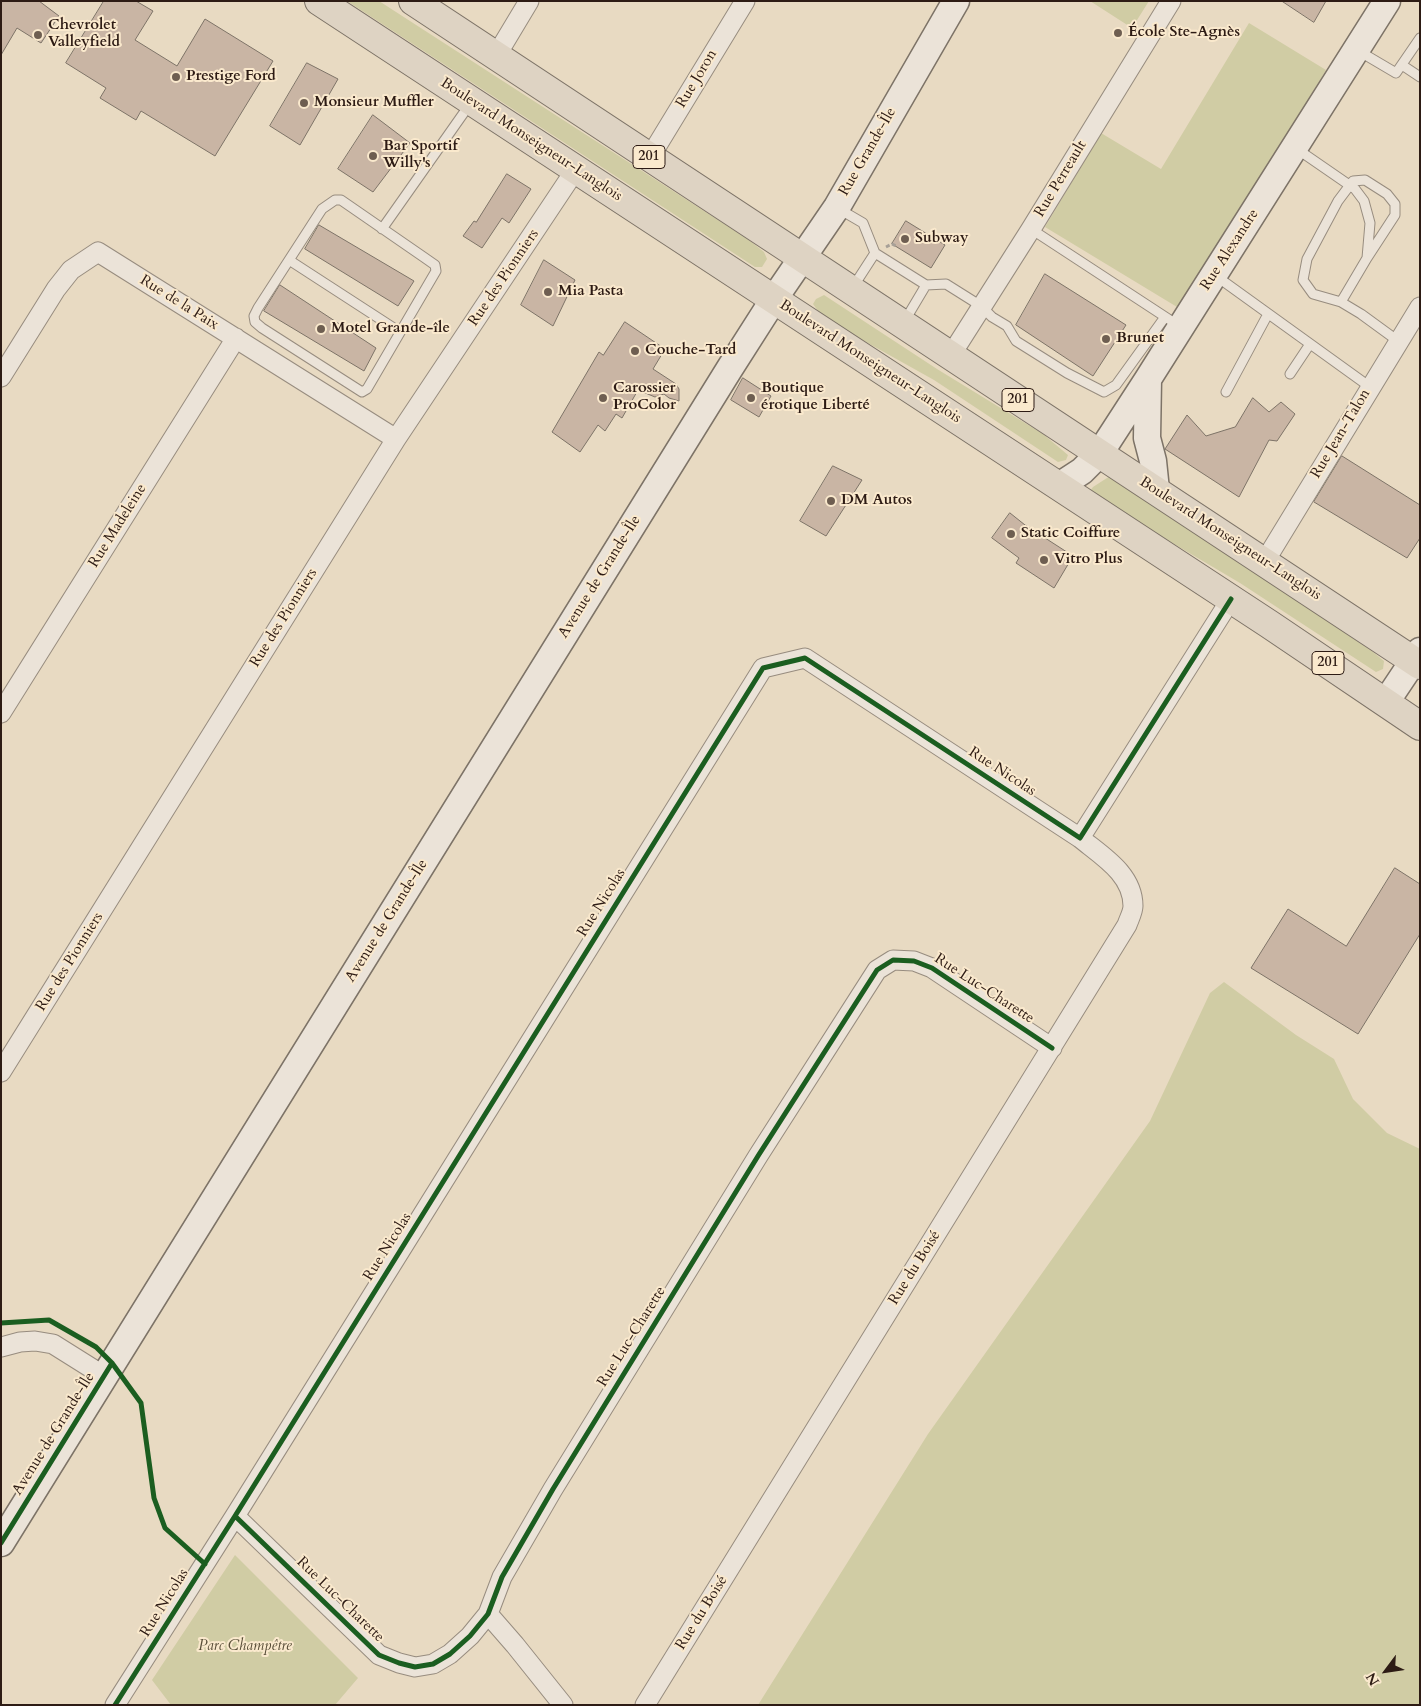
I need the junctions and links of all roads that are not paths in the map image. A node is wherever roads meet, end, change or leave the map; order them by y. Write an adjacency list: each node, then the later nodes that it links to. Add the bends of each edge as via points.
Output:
1 (319, 1): 13 (highway, Boulevard Monseigneur-Langlois / 201)
2 (413, 1): 10 (highway, Boulevard Monseigneur-Langlois / 201)
3 (529, 1): 10 (street)
4 (745, 1): 15 (street, Rue Joron)
5 (956, 1): 18 (street, Rue Grande-Île)
6 (1170, 1): 20 (street, Rue Perreault)
7 (1387, 1): 9 (street, Rue Alexandre)
8 (1420, 38): 11 (lane)
9 (1357, 49): 11 (lane, via 1396,74); 14 (street, Rue Alexandre)
10 (496, 56): 15 (highway, Boulevard Monseigneur-Langlois / 201)
11 (1402, 65): 12 (lane)
12 (1420, 77)
13 (472, 101): 16 (highway, Boulevard Monseigneur-Langlois / 201); 19 (lane)
14 (1295, 147): 17 (lane); 25 (street, Rue Alexandre)
15 (650, 157): 22 (highway, Boulevard Monseigneur-Langlois / 201)
16 (576, 169): 28 (highway, Boulevard Monseigneur-Langlois / 201); 45 (street, Rue des Pionniers)
17 (1349, 185): 23 (lane, via 1364,201 1370,223); 23 (lane, via 1353,181 1365,180 1388,194 1395,204 1395,215); 29 (lane, via 1307,259 1303,280 1313,294)
18 (836, 207): 21 (lane, via 863,224); 22 (street, Rue Grande-Île)
19 (382, 229): 24 (lane, via 341,200 335,200 322,209); 35 (lane, via 435,265 436,271)
20 (1031, 229): 30 (street, Rue Perreault); 33 (lane)
21 (875, 253): 26 (lane); 27 (lane)
22 (803, 258): 27 (highway, Boulevard Monseigneur-Langlois / 201); 28 (street, Rue Grande-Île)
23 (1367, 258): 29 (lane)
24 (289, 260): 35 (lane); 35 (lane, via 258,308 255,322 357,390 367,389)
25 (1213, 275): 32 (lane); 33 (street, Rue Alexandre)
26 (926, 285): 30 (lane, via 946,284); 34 (lane)
27 (852, 290): 34 (highway, Boulevard Monseigneur-Langlois / 201)
28 (774, 299): 47 (highway, Boulevard Monseigneur-Langlois / 201); 59 (street, Avenue de Grande-Île)
29 (1341, 302): 37 (lane)
30 (981, 306): 33 (lane, via 1007,326 1016,341 1104,392 1116,385); 39 (street, Rue Perreault)
31 (1420, 307): 37 (street, Rue Jean-Talon)
32 (1268, 314): 38 (lane); 44 (lane)
33 (1173, 322): 42 (street, Rue Alexandre)
34 (902, 324): 39 (highway, Boulevard Monseigneur-Langlois / 201)
35 (400, 332)
36 (236, 338): 41 (street, Rue de la Paix, via 98,252 71,270 56,289); 45 (street, Rue de la Paix); 53 (street, Rue Madeleine)
37 (1398, 341): 43 (street, Rue Jean-Talon)
38 (1310, 344): 40 (lane); 43 (lane)
39 (951, 355): 46 (highway, Boulevard Monseigneur-Langlois / 201)
40 (1290, 374)
41 (1, 377)
42 (1148, 379): 46 (street, Rue Alexandre); 48 (street, via 1147,438)
43 (1370, 387): 49 (street, Rue Jean-Talon)
44 (1226, 392)
45 (396, 439): 57 (street, Rue des Pionniers)
46 (1100, 453): 47 (street, Rue Alexandre, via 1082,471); 48 (highway, Boulevard Monseigneur-Langlois / 201)
47 (1059, 486): 50 (highway, Boulevard Monseigneur-Langlois / 201)
48 (1156, 490): 49 (highway, Boulevard Monseigneur-Langlois / 201)
49 (1264, 561): 51 (highway, Boulevard Monseigneur-Langlois / 201)
50 (1231, 599): 52 (highway, Boulevard Monseigneur-Langlois / 201); 55 (street)
51 (1418, 659): 52 (street)
52 (1386, 702): 54 (highway, Boulevard Monseigneur-Langlois / 201)
53 (1, 713)
54 (1420, 726)
55 (1080, 838): 56 (street, Rue du Boisé, via 1118,868 1129,887 1133,907 1127,925); 60 (street, Rue Nicolas, via 805,658 763,668)
56 (1052, 1048): 62 (street, Rue Luc-Charette, via 932,968 893,960 877,970 553,1489 502,1577); 65 (street, Rue du Boisé)
57 (1, 1072)
58 (1, 1347): 59 (street, via 35,1341 53,1344)
59 (104, 1376): 61 (street, Avenue de Grande-Île)
60 (235, 1516): 62 (street, Rue Luc-Charette, via 379,1655 399,1663 415,1667 433,1664 470,1636); 63 (street, Rue Nicolas)
61 (1, 1543)
62 (488, 1614): 64 (street)
63 (115, 1705)
64 (563, 1705)
65 (645, 1705)

